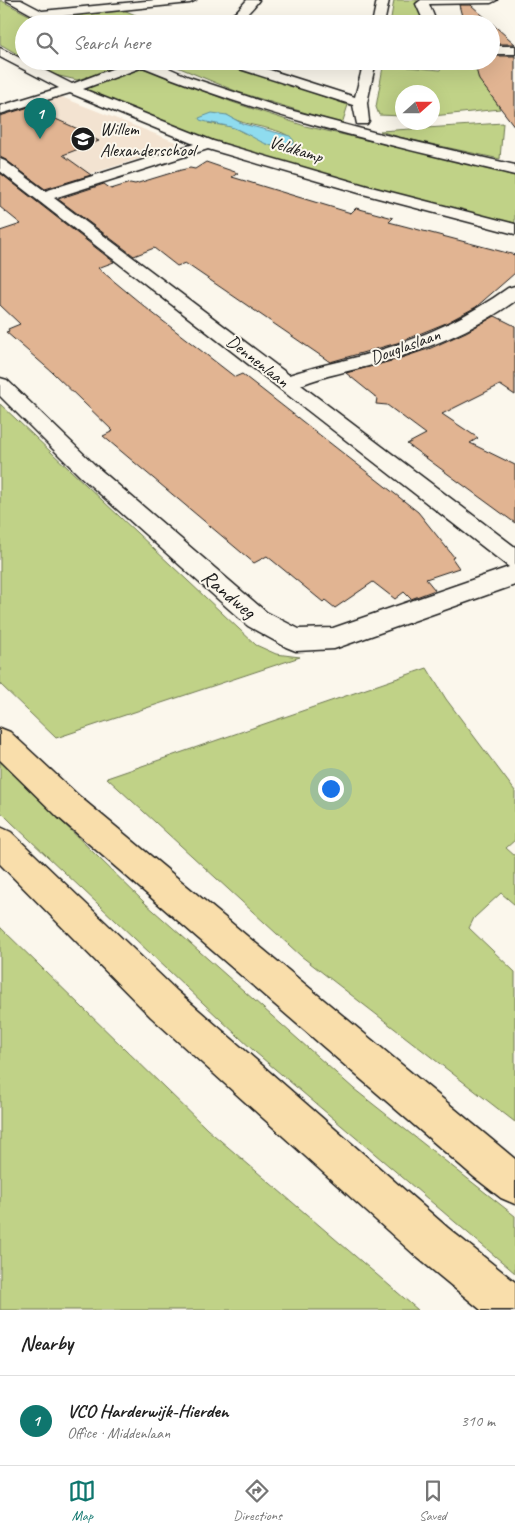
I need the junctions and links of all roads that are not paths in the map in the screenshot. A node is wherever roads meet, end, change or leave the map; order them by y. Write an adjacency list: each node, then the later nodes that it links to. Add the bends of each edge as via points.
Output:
1 (12, 0): 6 (street)
2 (190, 0): 6 (street)
3 (253, 0): 7 (street)
4 (383, 0): 8 (street)
5 (491, 0): 9 (street, via 427,1 422,4)
6 (39, 15)
7 (238, 15)
8 (380, 15)
9 (428, 15)
10 (500, 50): 11 (street)
11 (515, 50)
12 (0, 52): 13 (street, Veldkamp)
13 (15, 60)
14 (35, 70): 19 (street, Veldkamp)
15 (122, 70): 19 (street)
16 (164, 70): 22 (street, Veldkamp, via 233,97)
17 (256, 70): 20 (street)
18 (368, 70): 20 (street)
19 (71, 89): 21 (street); 23 (street, Veldkamp)
20 (360, 103): 22 (street, via 362,121)
21 (0, 110)
22 (352, 132): 25 (street, Veldkamp)
23 (208, 144): 26 (street); 27 (street, Veldkamp)
24 (0, 164): 26 (street, Dennenlaan)
25 (515, 170)
26 (44, 196): 29 (street, Dennenlaan)
27 (515, 229)
28 (515, 292): 29 (street, Douglaslaan, via 487,311 404,349)
29 (288, 383): 31 (street, Dennenlaan)
30 (0, 384): 32 (street, Randweg, via 88,471 257,619 296,640 334,638)
31 (515, 560)
32 (515, 575)
33 (0, 741): 35 (highway, via 69,807)
34 (0, 842): 36 (highway, via 164,1004 433,1243)
35 (515, 1184)
36 (515, 1310)

